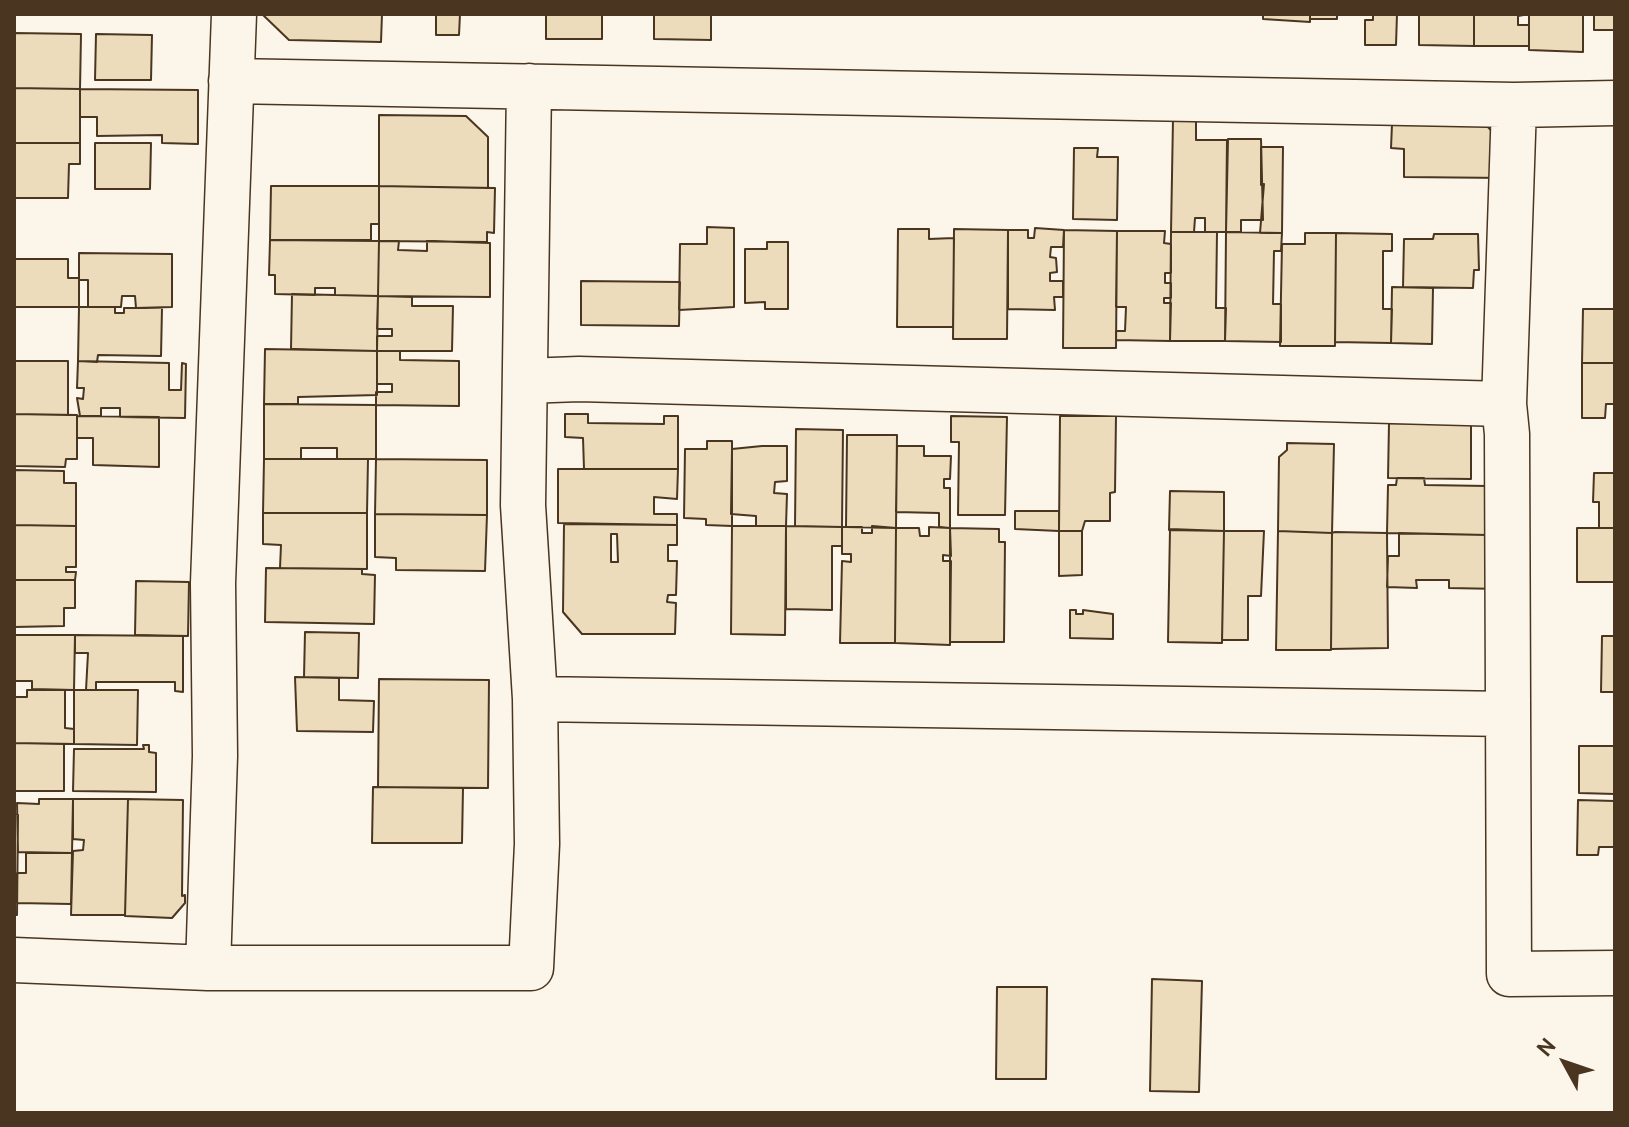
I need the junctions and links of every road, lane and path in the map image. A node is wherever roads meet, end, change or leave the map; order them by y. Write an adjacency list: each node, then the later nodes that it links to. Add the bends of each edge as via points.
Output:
1 (234, 14): 2 (street)
2 (231, 81): 3 (street); 11 (street, via 213,583 215,756)
3 (529, 86): 5 (street); 6 (street)
4 (1615, 103): 5 (street)
5 (1514, 105): 7 (street)
6 (525, 381): 7 (street); 8 (street, via 523,505)
7 (1504, 404): 9 (street)
8 (535, 699): 9 (street); 11 (street, via 537,844 531,968)
9 (1508, 714): 12 (street, via 1509,974)
10 (14, 960): 11 (street)
11 (208, 968)
12 (1615, 973)

